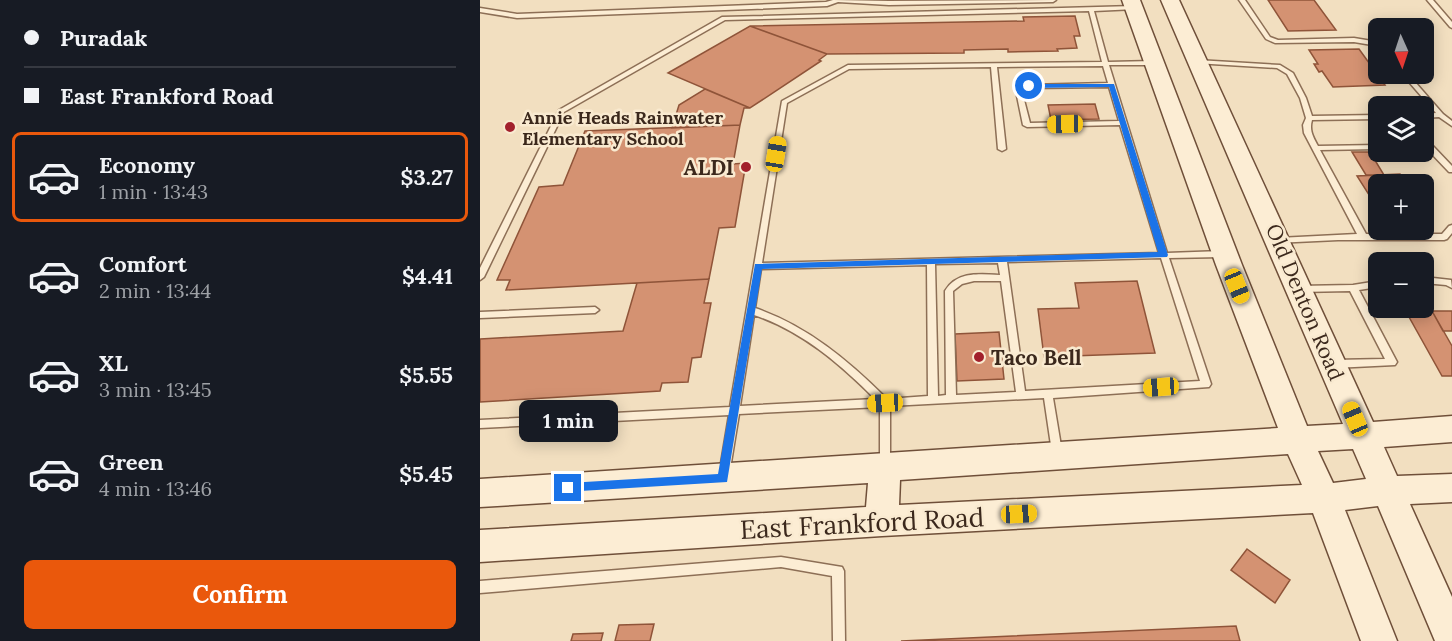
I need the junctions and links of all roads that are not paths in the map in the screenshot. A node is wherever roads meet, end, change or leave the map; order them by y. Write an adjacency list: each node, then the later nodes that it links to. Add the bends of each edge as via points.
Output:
1 (839, 0): 2 (lane); 6 (lane, via 827,4)
2 (1053, 0)
3 (1170, 0): 12 (main road, Old Denton Road)
4 (1242, 0): 11 (lane, via 1268,38 1277,42)
5 (1430, 0): 10 (lane)
6 (739, 4): 9 (lane, via 517,16)
7 (1133, 4): 8 (lane); 14 (main road)
8 (1091, 9): 13 (lane); 37 (lane, via 724,18 561,111)
9 (480, 10)
10 (1452, 26)
11 (1368, 42)
12 (1197, 62): 14 (main road); 21 (lane, via 1278,66 1290,73); 31 (main road, Old Denton Road)
13 (1105, 63): 14 (lane); 15 (lane); 17 (lane)
14 (1154, 63): 32 (main road)
15 (994, 65): 26 (lane); 36 (lane, via 848,67 784,102)
16 (1414, 84): 19 (lane)
17 (1112, 85): 22 (lane); 22 (lane, via 1029,86 1020,96 1027,125)
18 (1434, 115): 19 (lane)
19 (1440, 115): 23 (lane)
20 (1368, 117): 21 (lane)
21 (1309, 118): 25 (lane, via 1308,133)
22 (1123, 123): 33 (lane)
23 (1452, 124)
24 (1368, 147): 25 (lane)
25 (1316, 148): 30 (lane)
26 (1002, 149)
27 (1434, 152): 28 (lane)
28 (1452, 170)
29 (1452, 228): 30 (lane, via 1444,237)
30 (1364, 237): 31 (lane)
31 (1278, 241): 43 (main road, Old Denton Road)
32 (1224, 254): 33 (lane); 57 (main road)
33 (1163, 255): 34 (lane); 48 (lane, via 1206,384)
34 (1002, 259): 35 (lane); 38 (lane)
35 (931, 262): 36 (lane); 51 (lane)
36 (758, 266): 45 (lane)
37 (480, 277)
38 (1005, 278): 49 (lane); 50 (lane, via 959,280 952,285)
39 (1434, 281): 40 (lane)
40 (1452, 285)
41 (1368, 286): 42 (lane)
42 (1353, 288): 43 (lane); 47 (lane, via 1392,362)
43 (1299, 289): 47 (main road, Old Denton Road)
44 (595, 310): 46 (lane)
45 (751, 310): 52 (lane, via 777,318 852,369); 53 (lane)
46 (480, 315)
47 (1332, 364): 56 (main road, Old Denton Road)
48 (1048, 394): 49 (lane); 58 (lane)
49 (1021, 396): 50 (lane)
50 (951, 399): 51 (lane)
51 (933, 401): 52 (lane)
52 (885, 403): 53 (lane); 59 (lane)
53 (735, 411): 54 (lane); 60 (lane)
54 (480, 424)
55 (1452, 429): 56 (main road)
56 (1362, 436): 57 (main road); 62 (main road, Old Denton Road)
57 (1297, 439): 58 (main road); 64 (main road)
58 (1058, 457): 59 (main road)
59 (885, 469): 60 (main road); 65 (main road)
60 (723, 479): 63 (main road)
61 (1452, 488): 62 (main road, East Frankford Road)
62 (1387, 490): 64 (main road, East Frankford Road); 68 (main road, Old Denton Road)
63 (480, 494)
64 (1324, 498): 65 (main road, East Frankford Road); 70 (main road)
65 (882, 521): 66 (main road, East Frankford Road)
66 (480, 546)
67 (480, 587): 69 (lane, via 781,562 838,571)
68 (1452, 638)
69 (839, 641)
70 (1379, 641)

